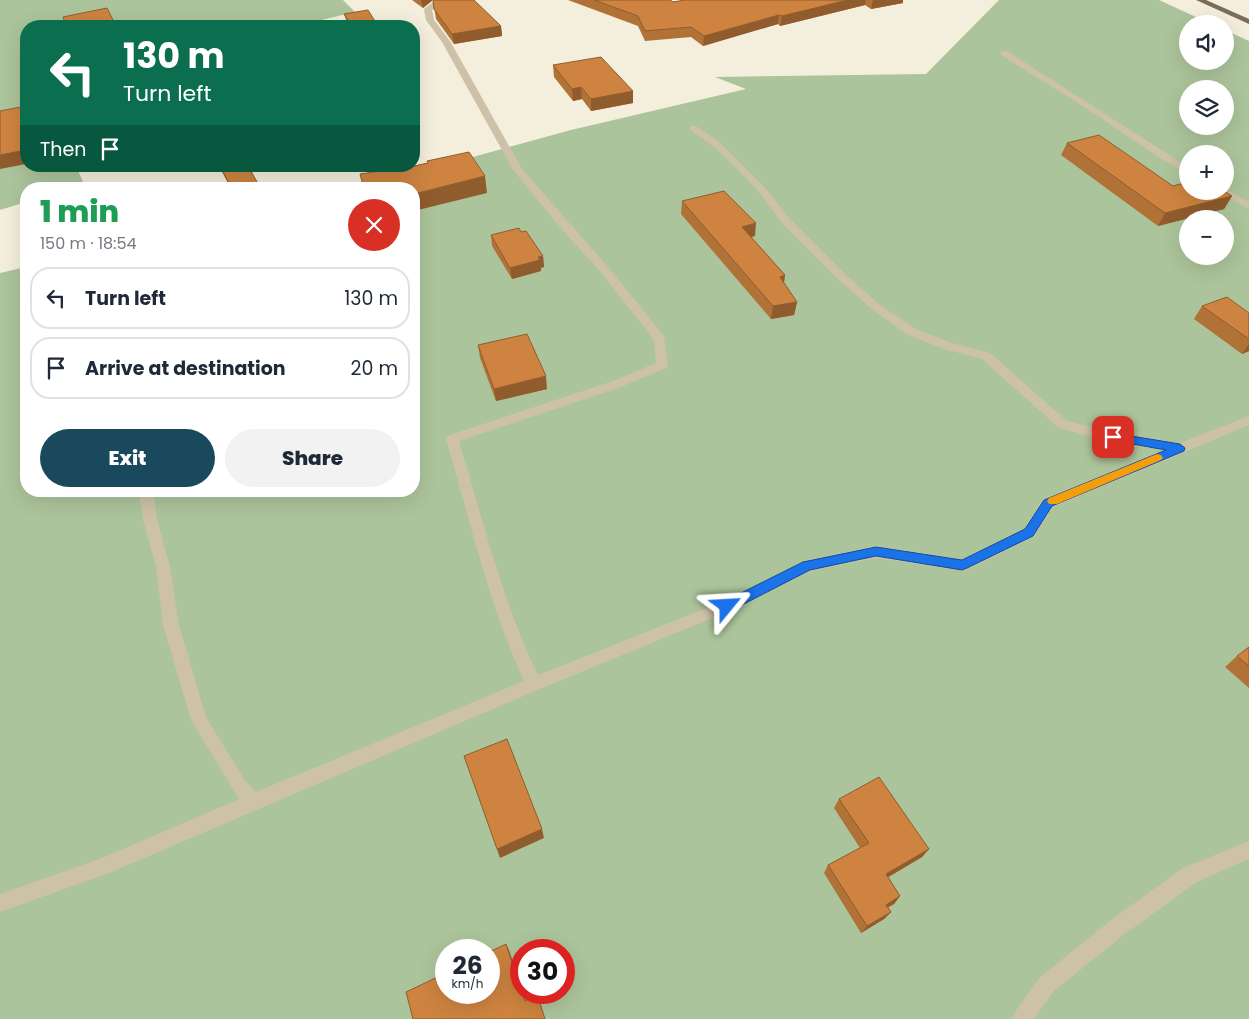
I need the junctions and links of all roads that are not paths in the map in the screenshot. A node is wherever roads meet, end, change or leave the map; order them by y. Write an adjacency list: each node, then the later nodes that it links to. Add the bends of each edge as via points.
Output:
1 (441, 0): 12 (street, via 428,9 430,20 446,41 518,170 660,339 662,365 617,384 452,439 488,566 518,654)
2 (1200, 0): 3 (main road)
3 (1249, 22)
4 (1004, 53): 6 (street)
5 (693, 128): 10 (street, via 737,164 786,221 842,278 912,332 986,356 1063,426)
6 (1179, 166)
7 (1234, 198): 8 (street)
8 (1249, 206)
9 (1249, 420): 10 (street)
10 (1180, 448): 12 (street, via 1048,503 1029,532 962,565 876,552 807,566 727,606)
11 (147, 497): 13 (street, via 163,567 171,624 199,720 240,788)
12 (534, 684): 13 (street)
13 (253, 802): 15 (street, via 103,867)
14 (1249, 850): 16 (street, via 1190,875 1118,927 1047,984)
15 (0, 904)
16 (1022, 1019)

